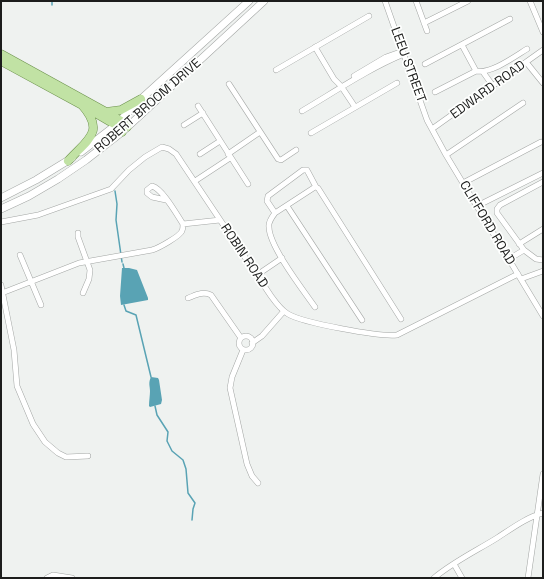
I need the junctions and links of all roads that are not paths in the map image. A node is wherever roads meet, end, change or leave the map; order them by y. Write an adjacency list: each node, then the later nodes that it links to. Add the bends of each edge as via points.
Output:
1 (249, 1): 31 (street, ROBERT BROOM DRIVE)
2 (264, 1): 42 (street, ROBERT BROOM DRIVE)
3 (385, 1): 17 (street, LEEU STREET)
4 (416, 1): 10 (street)
5 (468, 1): 10 (street)
6 (530, 1): 9 (street)
7 (369, 16): 14 (street)
8 (510, 20): 13 (street)
9 (541, 20): 12 (street)
10 (424, 23): 11 (street)
11 (427, 31)
12 (543, 32)
13 (462, 45): 21 (street); 23 (street)
14 (315, 47): 22 (street); 28 (street)
15 (527, 49): 24 (street)
16 (543, 50): 20 (street, EDWARD ROAD)
17 (403, 53): 28 (street, via 386,57); 41 (street, LEEU STREET)
18 (1, 54): 37 (main road)
19 (1, 61): 33 (main road)
20 (526, 62): 26 (street); 29 (street, EDWARD ROAD)
21 (425, 64)
22 (276, 70)
23 (476, 72): 24 (street); 30 (street)
24 (483, 72): 29 (street)
25 (397, 83): 35 (street)
26 (543, 83)
27 (229, 84): 43 (street)
28 (341, 86): 35 (street); 36 (street)
29 (493, 86): 41 (street, EDWARD ROAD)
30 (435, 92)
31 (141, 99): 37 (main road, via 121,110); 39 (street, ROBERT BROOM DRIVE)
32 (523, 103): 49 (street)
33 (82, 105): 39 (main road); 51 (main road, via 92,118 93,133)
34 (198, 106): 38 (street)
35 (355, 107): 44 (street)
36 (302, 111)
37 (106, 112): 39 (main road)
38 (203, 113): 40 (street); 45 (street)
39 (118, 123): 42 (main road); 51 (street, ROBERT BROOM DRIVE)
40 (184, 125)
41 (432, 129): 49 (street, CLIFFORD ROAD)
42 (125, 130): 62 (street, ROBERT BROOM DRIVE, via 58,179)
43 (260, 132): 47 (street, via 279,160); 50 (street)
44 (311, 133)
45 (220, 142): 48 (street); 50 (street)
46 (542, 142): 55 (street)
47 (296, 150)
48 (200, 154)
49 (446, 155): 55 (street, CLIFFORD ROAD)
50 (229, 156): 53 (street); 56 (street)
51 (68, 161): 58 (street, ROBERT BROOM DRIVE)
52 (543, 173): 61 (street)
53 (195, 181): 64 (street, ROBIN ROAD); 65 (street, ROBIN ROAD, via 176,154 160,147 111,189 38,215)
54 (543, 182): 69 (street, via 497,208 497,213)
55 (463, 183): 61 (street, CLIFFORD ROAD)
56 (248, 184)
57 (316, 187): 60 (street); 63 (street, via 308,172 303,170 268,196 267,201); 89 (street)
58 (1, 198)
59 (166, 200): 66 (street)
60 (287, 206): 63 (street); 90 (street)
61 (477, 206): 73 (street, CLIFFORD ROAD)
62 (1, 209)
63 (275, 213): 72 (street, via 269,228)
64 (220, 220): 66 (street); 78 (street, ROBIN ROAD)
65 (1, 222)
66 (183, 224): 75 (street, via 180,233 152,250)
67 (543, 229): 69 (street)
68 (78, 233): 75 (street)
69 (519, 244): 70 (street)
70 (524, 250): 73 (street); 74 (street, via 536,259)
71 (20, 254): 80 (street)
72 (282, 258): 78 (street); 86 (street)
73 (509, 259): 77 (street, CLIFFORD ROAD)
74 (543, 260)
75 (88, 262): 80 (street, via 79,263); 83 (street, via 90,270)
76 (543, 271): 79 (street)
77 (518, 274): 79 (street, CLIFFORD ROAD); 87 (street, ROBIN ROAD, via 398,335 370,333 317,323 295,318)
78 (257, 275): 87 (street, ROBIN ROAD)
79 (521, 279): 88 (street, CLIFFORD ROAD)
80 (31, 282): 82 (street); 85 (street)
81 (1, 286): 82 (street)
82 (2, 293): 94 (street, via 15,357 17,386 33,424 45,442 58,454 66,457)
83 (83, 293)
84 (188, 298): 91 (street, via 202,293 211,295)
85 (41, 305)
86 (315, 307)
87 (284, 311): 92 (street, via 262,336)
88 (543, 316)
89 (401, 319)
90 (362, 320)
91 (241, 338): 92 (street, via 248,337); 93 (street, via 239,344)
92 (252, 343): 93 (street, via 250,348)
93 (243, 350): 96 (street, via 230,388 247,464)
94 (88, 456)
95 (543, 474): 98 (street)
96 (258, 483)
97 (543, 513): 98 (street)
98 (536, 514): 99 (street); 104 (street)
99 (454, 564): 102 (street); 103 (street)
100 (47, 578): 101 (street, via 53,575)
101 (72, 578)
102 (434, 578)
103 (462, 578)
104 (528, 578)

